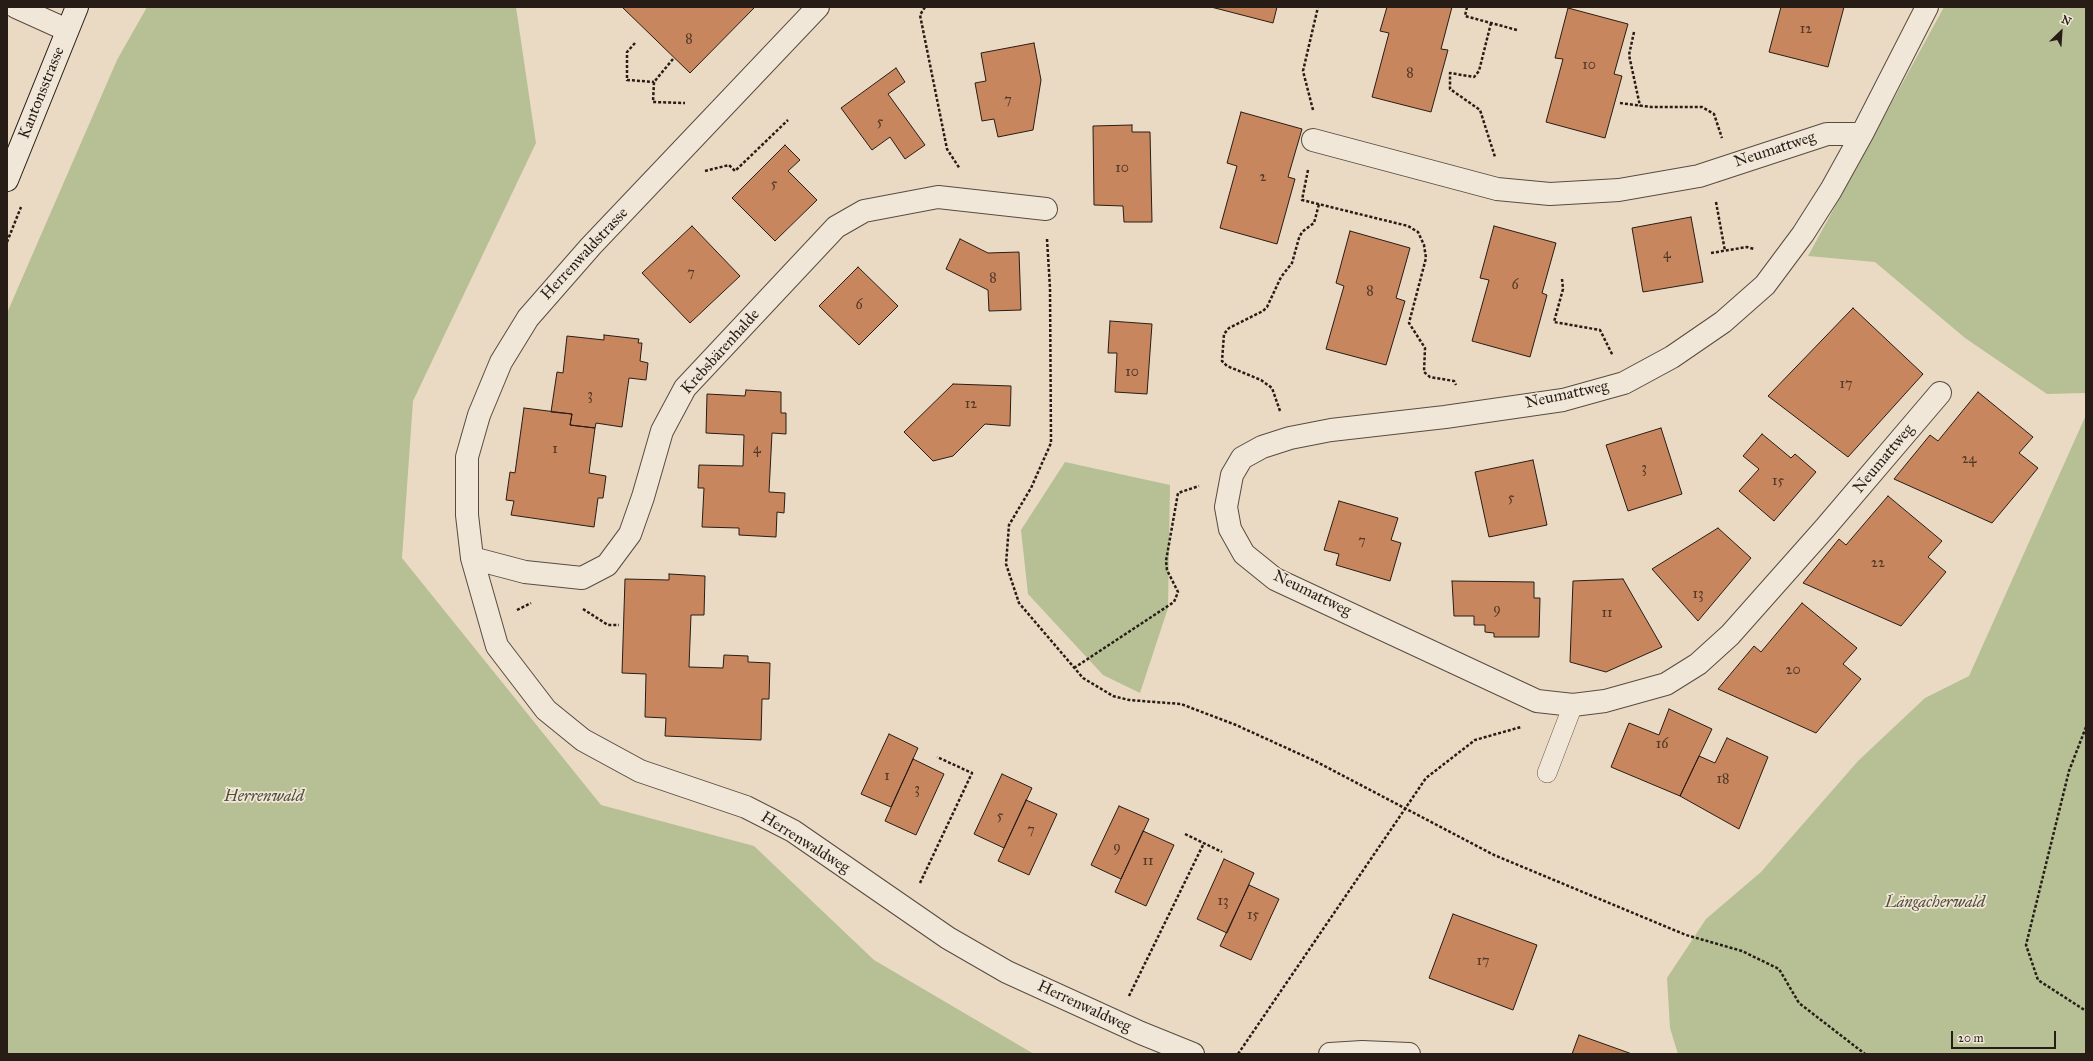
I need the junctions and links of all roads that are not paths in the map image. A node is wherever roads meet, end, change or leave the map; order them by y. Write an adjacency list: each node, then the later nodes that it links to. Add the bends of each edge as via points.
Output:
1 (16, 7): 5 (street)
2 (78, 7): 5 (street, Kantonsstrasse)
3 (818, 7): 11 (street, Herrenwaldstrasse, via 591,246 528,318 501,362 479,415 467,457 467,515)
4 (1927, 7): 6 (street, Neumattweg)
5 (67, 30): 8 (street, Kantonsstrasse)
6 (1862, 134): 7 (street, Neumattweg, via 1827,134 1699,176 1620,190 1550,194 1496,189); 12 (street, Neumattweg, via 1803,234 1765,285 1723,322 1672,357 1624,383 1563,400 1331,430 1290,438 1262,447 1242,458 1232,475 1226,507 1230,529 1244,554 1275,579 1537,700)
7 (1313, 140)
8 (7, 179)
9 (1046, 209): 11 (street, Krebsbärenhalde, via 938,197 864,211 836,227 685,388 662,431 630,534 607,565 582,578 525,572)
10 (1940, 393): 12 (street, Neumattweg, via 1730,636 1698,664 1666,684 1633,695)
11 (472, 558): 14 (street, Herrenwaldweg, via 498,646 546,710 583,740 640,771 746,807 786,828 948,938 1007,972)
12 (1573, 705): 13 (lane)
13 (1547, 773)
14 (1193, 1054)
15 (1330, 1054): 16 (street)
16 (1409, 1054)

